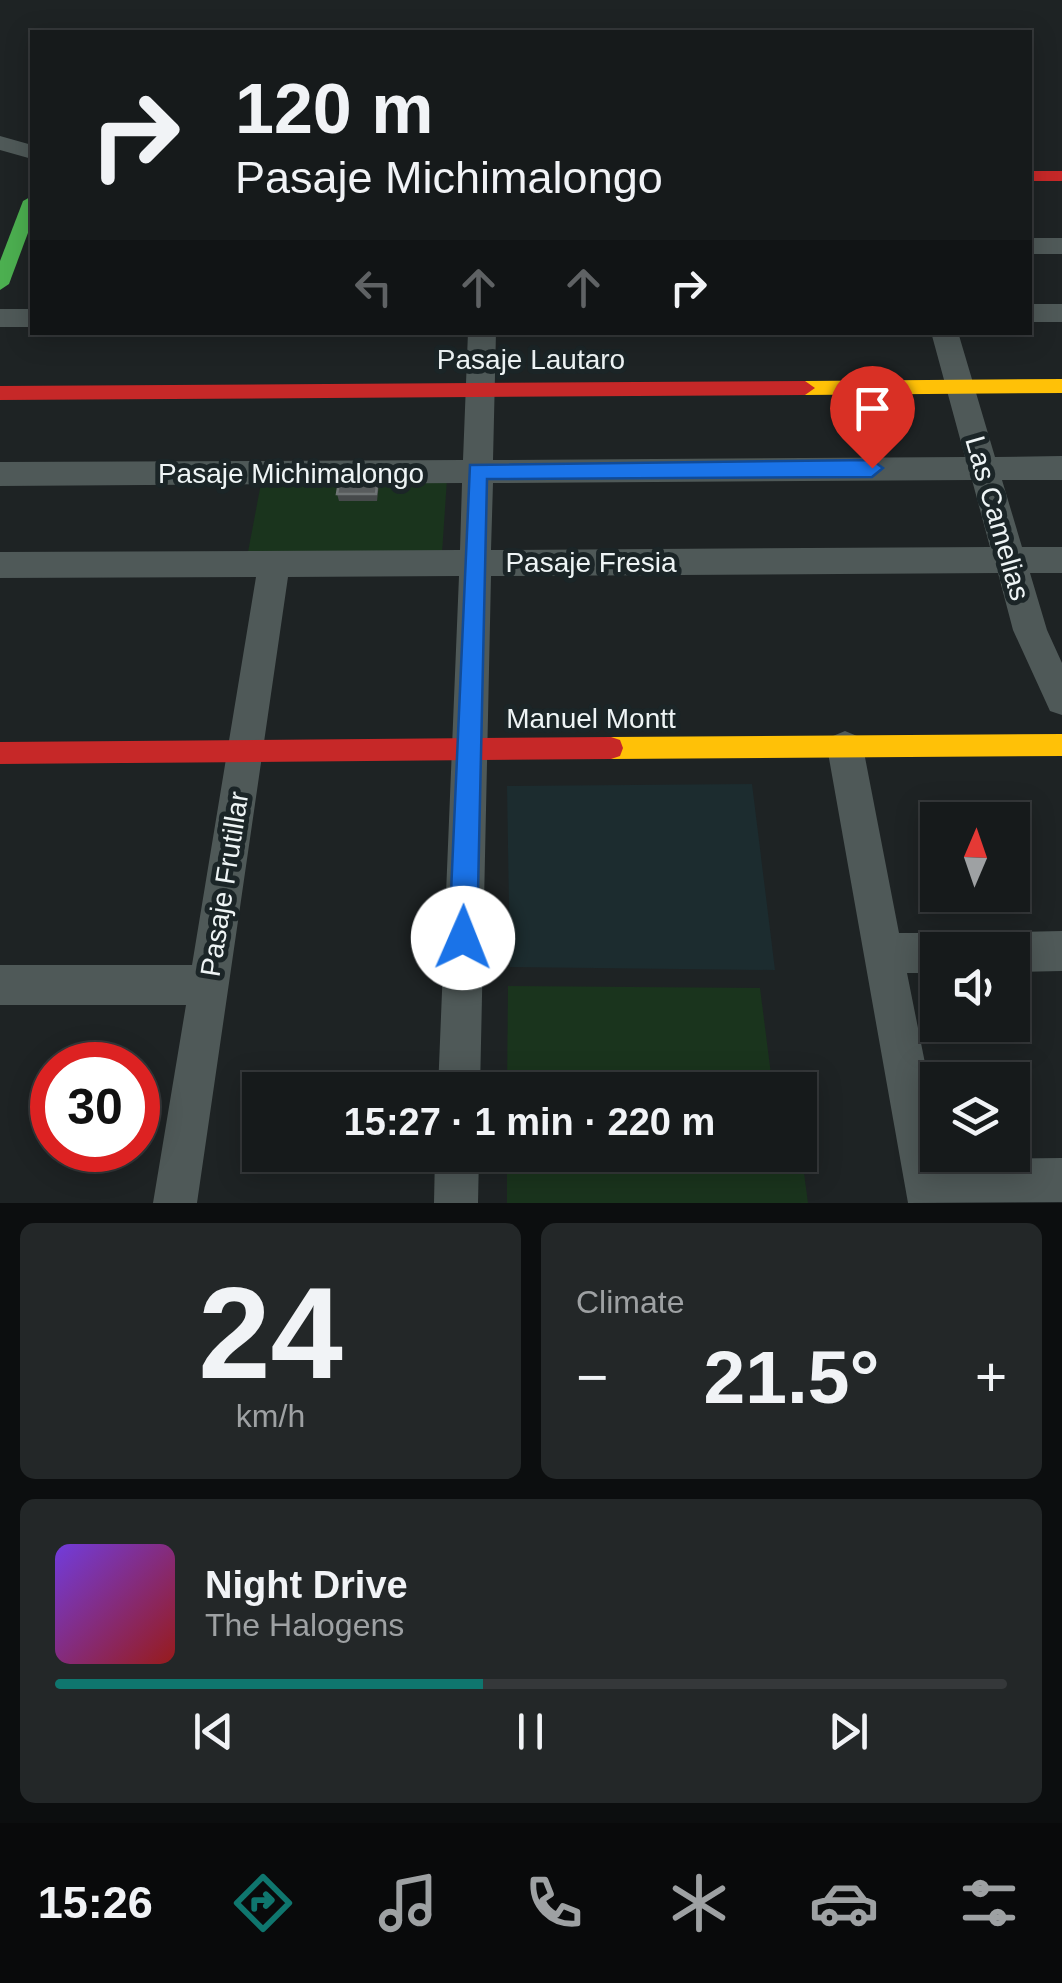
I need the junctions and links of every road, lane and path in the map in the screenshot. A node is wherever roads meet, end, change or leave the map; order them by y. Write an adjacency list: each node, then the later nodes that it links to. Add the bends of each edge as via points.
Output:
1 (0, 144): 2 (street)
2 (30, 152)
3 (1032, 176): 4 (street)
4 (1062, 176)
5 (30, 212): 8 (street)
6 (1032, 246): 7 (street)
7 (1062, 246)
8 (23, 250): 9 (street)
9 (0, 284)
10 (1062, 312): 11 (street)
11 (1032, 313)
12 (0, 318): 13 (street)
13 (30, 318)
14 (482, 335): 18 (street)
15 (945, 335): 16 (street, Las Camelias)
16 (959, 386): 17 (street, Pasaje Lautaro); 18 (street, Pasaje Lautaro); 20 (street, Las Camelias)
17 (1062, 386)
18 (480, 390): 19 (street, Pasaje Lautaro); 22 (street)
19 (0, 393)
20 (983, 468): 21 (street, Pasaje Michimalongo); 22 (street, Pasaje Michimalongo); 24 (street, Las Camelias)
21 (1062, 468)
22 (477, 471): 23 (street, Pasaje Michimalongo); 26 (street)
23 (0, 474)
24 (1010, 560): 25 (street, Pasaje Fresia); 26 (street, Pasaje Fresia); 29 (street, Las Camelias, via 1030,630)
25 (1062, 560)
26 (474, 564): 28 (street, Pasaje Fresia); 32 (street)
27 (0, 566): 28 (street, Pasaje Fresia)
28 (274, 566): 33 (street, Pasaje Frutillar)
29 (1058, 684)
30 (1062, 745): 31 (street, Manuel Montt)
31 (845, 746): 32 (street, Manuel Montt); 38 (street)
32 (468, 750): 33 (street, Manuel Montt); 41 (street)
33 (245, 751): 34 (street, Manuel Montt); 39 (street, Pasaje Frutillar)
34 (0, 753)
35 (1062, 951): 36 (street)
36 (1030, 952)
37 (920, 953): 38 (street)
38 (884, 954): 44 (street)
39 (209, 984): 40 (street); 45 (street, Pasaje Frutillar)
40 (0, 985)
41 (459, 1072)
42 (457, 1172): 46 (street)
43 (1062, 1180): 44 (street)
44 (928, 1192)
45 (175, 1203)
46 (456, 1203)

